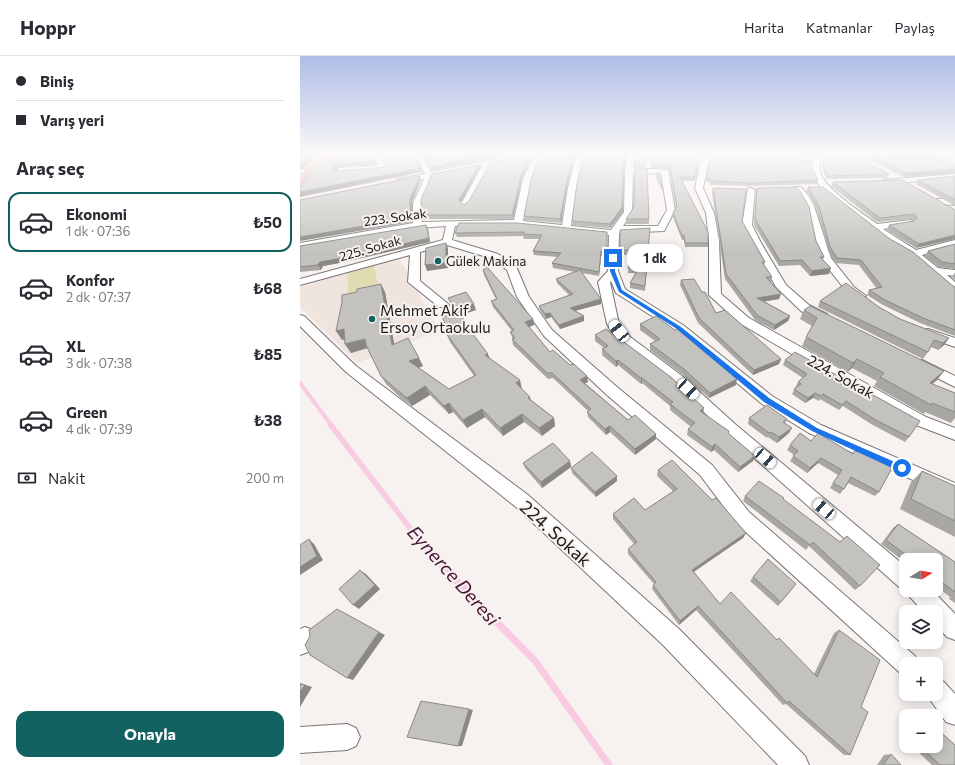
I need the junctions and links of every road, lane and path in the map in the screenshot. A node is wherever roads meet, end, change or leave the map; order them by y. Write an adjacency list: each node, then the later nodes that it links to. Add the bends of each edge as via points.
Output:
1 (424, 187): 19 (street, via 417,203)
2 (475, 187): 14 (street)
3 (524, 187): 18 (street)
4 (572, 187): 21 (street)
5 (629, 187): 22 (street, via 628,212)
6 (667, 187): 22 (street, 223. Sokak, via 671,210 661,229)
7 (702, 187): 41 (street, 224. Sokak, via 714,240 715,295 745,321 921,421)
8 (818, 187): 33 (street, via 794,189 808,200 826,259 850,289)
9 (819, 187): 20 (street)
10 (912, 187): 12 (street)
11 (752, 189): 36 (street, via 747,225 782,287 804,308)
12 (917, 190)
13 (955, 202): 15 (street, via 934,200)
14 (466, 204)
15 (955, 212)
16 (908, 222): 20 (street)
17 (451, 223): 18 (street, 223. Sokak); 19 (street, 223. Sokak); 23 (street)
18 (518, 223): 21 (street, 223. Sokak)
19 (418, 226): 25 (street, 223. Sokak)
20 (875, 227): 27 (street)
21 (566, 228): 22 (street, 223. Sokak)
22 (615, 231): 28 (street)
23 (447, 242): 26 (street, 225. Sokak); 46 (street, via 494,256 512,268 523,297 548,333 706,470 743,518)
24 (955, 243): 27 (street)
25 (300, 246)
26 (415, 250): 31 (street, 225. Sokak); 34 (street, via 414,282)
27 (915, 254): 29 (street)
28 (613, 271): 42 (street, via 620,291 679,328 767,400 815,429); 43 (street, via 604,282 613,324 624,339 677,379)
29 (934, 271): 30 (street); 32 (street)
30 (955, 273)
31 (300, 282)
32 (955, 288)
33 (869, 302)
34 (443, 305)
35 (300, 320): 51 (street, 224. Sokak, via 351,369 522,501 671,637)
36 (831, 321)
37 (915, 327): 38 (street)
38 (955, 343)
39 (910, 359): 40 (street)
40 (955, 382)
41 (955, 434)
42 (955, 491)
43 (899, 574)
44 (924, 597): 45 (street)
45 (955, 630)
46 (899, 657)
47 (943, 698): 48 (street)
48 (955, 713)
49 (347, 737): 50 (street)
50 (300, 740)
51 (796, 765)

